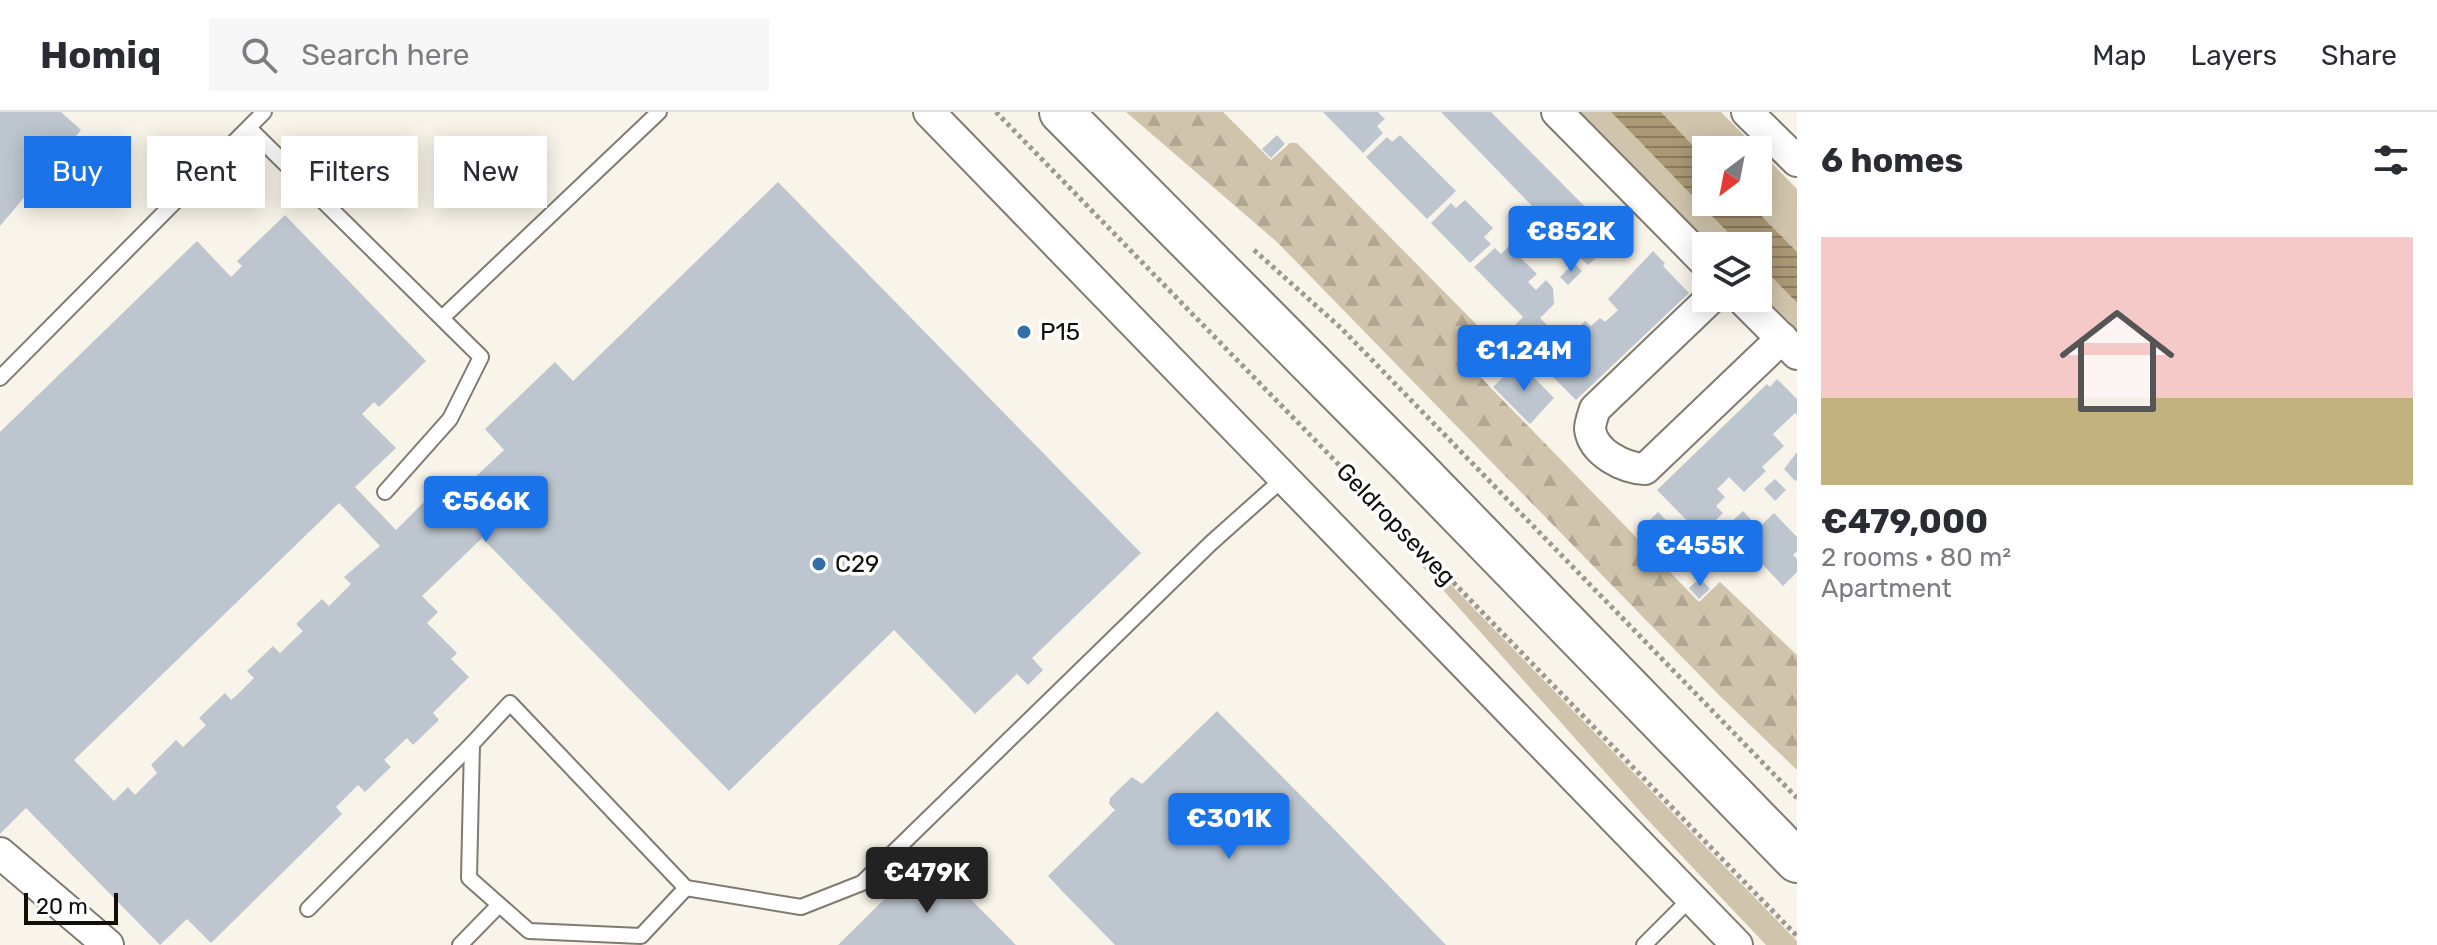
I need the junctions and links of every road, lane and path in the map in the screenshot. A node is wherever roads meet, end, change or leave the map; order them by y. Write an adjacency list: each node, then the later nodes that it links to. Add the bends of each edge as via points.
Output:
1 (264, 112): 8 (lane)
2 (659, 112): 14 (lane)
3 (929, 112): 17 (street)
4 (996, 112): 27 (path, Geldropseweg)
5 (1061, 112): 22 (main road)
6 (1557, 112): 11 (street)
7 (1747, 112): 9 (street)
8 (249, 128): 14 (lane); 16 (lane)
9 (1797, 161)
10 (1247, 244): 20 (path, via 1341,328)
11 (1692, 249)
12 (1696, 312): 15 (street, via 1595,409 1590,429 1598,445 1630,468 1645,469)
13 (1755, 312): 15 (street)
14 (443, 317): 18 (lane, via 481,357 450,419)
15 (1789, 346)
16 (0, 378)
17 (1285, 477): 23 (lane, via 862,883 801,907); 24 (street)
18 (385, 492)
19 (472, 744): 23 (lane, via 510,703); 25 (lane, via 469,878); 26 (lane)
20 (1797, 798)
21 (0, 853): 29 (street)
22 (1797, 861)
23 (686, 888): 28 (lane)
24 (1691, 898): 31 (lane); 32 (street)
25 (499, 905): 28 (lane, via 529,931); 30 (lane)
26 (308, 909)
27 (1797, 936)
28 (637, 940)
29 (108, 945)
30 (460, 945)
31 (1644, 945)
32 (1737, 945)

